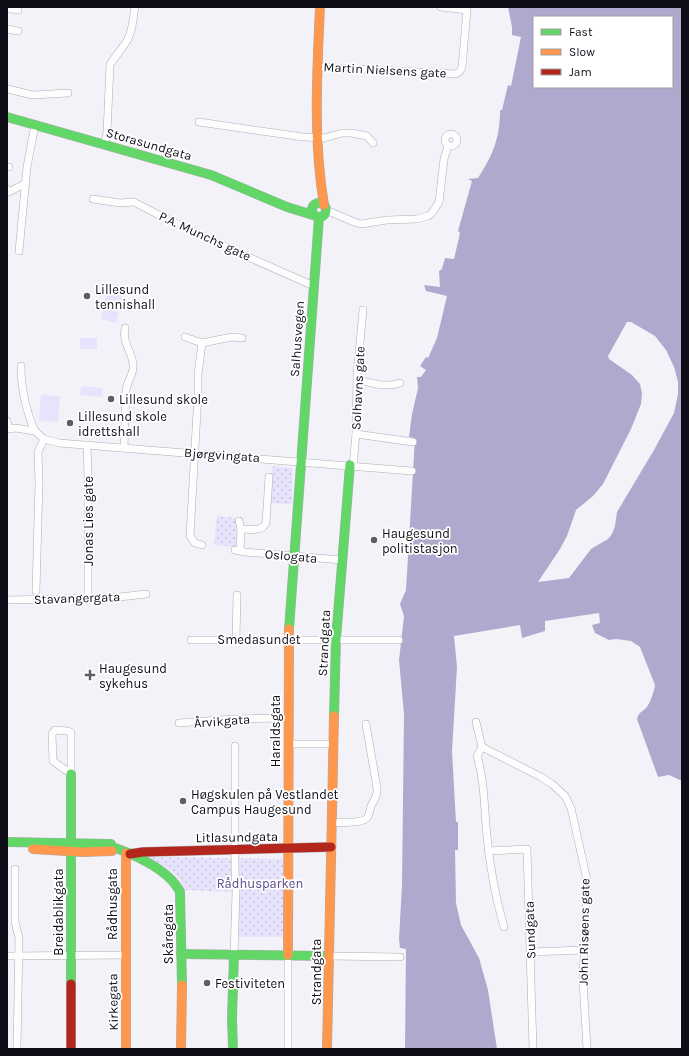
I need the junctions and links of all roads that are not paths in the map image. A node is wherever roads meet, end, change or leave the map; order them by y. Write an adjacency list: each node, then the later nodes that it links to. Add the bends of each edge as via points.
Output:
1 (135, 7): 16 (street, via 128,38 110,65 107,133)
2 (320, 7): 8 (street)
3 (441, 7): 8 (street, Martin Nielsens gate, via 467,10 462,67 456,74)
4 (7, 8): 5 (street)
5 (18, 10)
6 (7, 29): 7 (street)
7 (18, 31)
8 (317, 67): 14 (street)
9 (7, 89): 10 (street, via 33,95)
10 (68, 93)
11 (7, 118): 13 (street, Storasundgata)
12 (199, 122): 14 (street)
13 (35, 125): 16 (street, Storasundgata); 18 (street)
14 (316, 138): 15 (street, via 351,133 367,136); 22 (street)
15 (373, 143)
16 (104, 145): 21 (street, Storasundgata, via 211,175)
17 (448, 146): 22 (street, via 439,202 428,216 361,224)
18 (26, 183): 19 (street, via 9,192); 24 (street)
19 (7, 189)
20 (93, 199): 25 (street, P.A. Munchs gate, via 120,203 134,202)
21 (281, 205): 22 (street, Storasundgata); 23 (street, Storasundgata)
22 (320, 205): 23 (street, Salhusvegen, via 312,210); 23 (street, via 323,216)
23 (316, 216): 25 (street, Salhusvegen)
24 (19, 251)
25 (314, 286): 42 (street, Salhusvegen)
26 (363, 310): 32 (street, Solhavns gate)
27 (125, 328): 40 (street, via 125,339 133,369 126,390)
28 (185, 337): 30 (street)
29 (242, 338): 30 (street)
30 (202, 343): 41 (street)
31 (21, 366): 35 (street, Bjørgvingata, via 26,406)
32 (358, 380): 33 (street, via 382,386); 36 (street, Solhavns gate)
33 (400, 383)
34 (7, 421): 35 (street, via 9,429)
35 (35, 431): 37 (street, Bjørgvingata)
36 (356, 434): 38 (street); 43 (street, Solhavns gate)
37 (44, 439): 39 (street, Bjørgvingata); 51 (street, via 38,452)
38 (413, 442)
39 (86, 445): 40 (street, Bjørgvingata); 54 (street, Jonas Lies gate)
40 (124, 448): 41 (street, Bjørgvingata)
41 (194, 453): 42 (street, Bjørgvingata); 48 (street, via 190,536 195,543)
42 (301, 462): 43 (street, Bjørgvingata); 49 (street, Haraldsgata)
43 (351, 465): 44 (street, Bjørgvingata); 50 (street, Strandgata)
44 (412, 470)
45 (268, 477): 47 (street, via 264,527)
46 (239, 521): 47 (street)
47 (241, 529): 49 (street, Oslogata, via 237,550)
48 (202, 545)
49 (294, 556): 50 (street, Oslogata); 57 (street, Haraldsgata)
50 (342, 560): 58 (street, Strandgata)
51 (36, 591)
52 (146, 594): 54 (street, Stavangergata, via 111,598)
53 (237, 595): 56 (street)
54 (88, 597): 55 (street, Stavangergata)
55 (7, 600)
56 (236, 639): 57 (street, Smedasundet); 59 (street, Smedasundet)
57 (288, 639): 58 (street, Smedasundet); 61 (street, Haraldsgata)
58 (336, 639): 60 (street, Smedasundet); 66 (street, Strandgata)
59 (191, 640)
60 (400, 640)
61 (288, 718): 63 (street, Årvikgata, via 233,719); 65 (street, Haraldsgata)
62 (476, 722): 68 (street)
63 (179, 724)
64 (366, 724): 70 (street, via 377,788 376,798 365,820)
65 (288, 744): 66 (street); 76 (street, Haraldsgata)
66 (334, 744): 70 (street, Strandgata)
67 (235, 746): 77 (street)
68 (482, 747): 78 (street, via 477,756 482,772); 83 (street, John Risøens gate, via 552,784 565,796 571,808 587,880)
69 (71, 774): 69 (street, Breidablikgata, via 71,733 68,730 55,730 52,734 53,761); 74 (street, Breidablikgata)
70 (332, 823): 75 (street, Strandgata)
71 (7, 842): 74 (street, Litlasundgata)
72 (106, 845): 74 (street, Litlasundgata); 79 (street, Litlasundgata, via 122,845); 80 (street, Litlasundgata)
73 (7, 847): 74 (street, Litlasundgata)
74 (71, 847): 80 (street, Litlasundgata); 87 (street, Breidablikgata)
75 (331, 847): 76 (street, Litlasundgata); 92 (street, Strandgata)
76 (288, 848): 77 (street, Litlasundgata); 90 (street, Haraldsgata)
77 (235, 849): 79 (street, Litlasundgata); 89 (street)
78 (488, 851): 82 (street, via 494,893); 84 (street, Sundgata, via 527,849)
79 (143, 852): 80 (street, Litlasundgata)
80 (125, 853): 85 (street, Skåregata, via 177,885 181,898); 88 (street, Rådhusgata)
81 (15, 870): 86 (street, via 15,922 19,933)
82 (504, 927)
83 (583, 950): 84 (street); 102 (street, John Risøens gate)
84 (531, 952): 101 (street, Sundgata)
85 (181, 954): 89 (street); 97 (street, Skåregata)
86 (19, 955): 87 (street); 91 (street); 94 (street)
87 (71, 955): 88 (street); 95 (street, Breidablikgata)
88 (125, 955): 96 (street, Kirkegata)
89 (234, 955): 90 (street); 98 (street)
90 (288, 955): 92 (street); 99 (street, Haraldsgata)
91 (7, 956)
92 (329, 956): 93 (street); 100 (street, Strandgata)
93 (400, 957)
94 (17, 1049)
95 (71, 1049)
96 (126, 1049)
97 (182, 1049)
98 (233, 1049)
99 (288, 1049)
100 (328, 1049)
101 (533, 1049)
102 (587, 1049)

